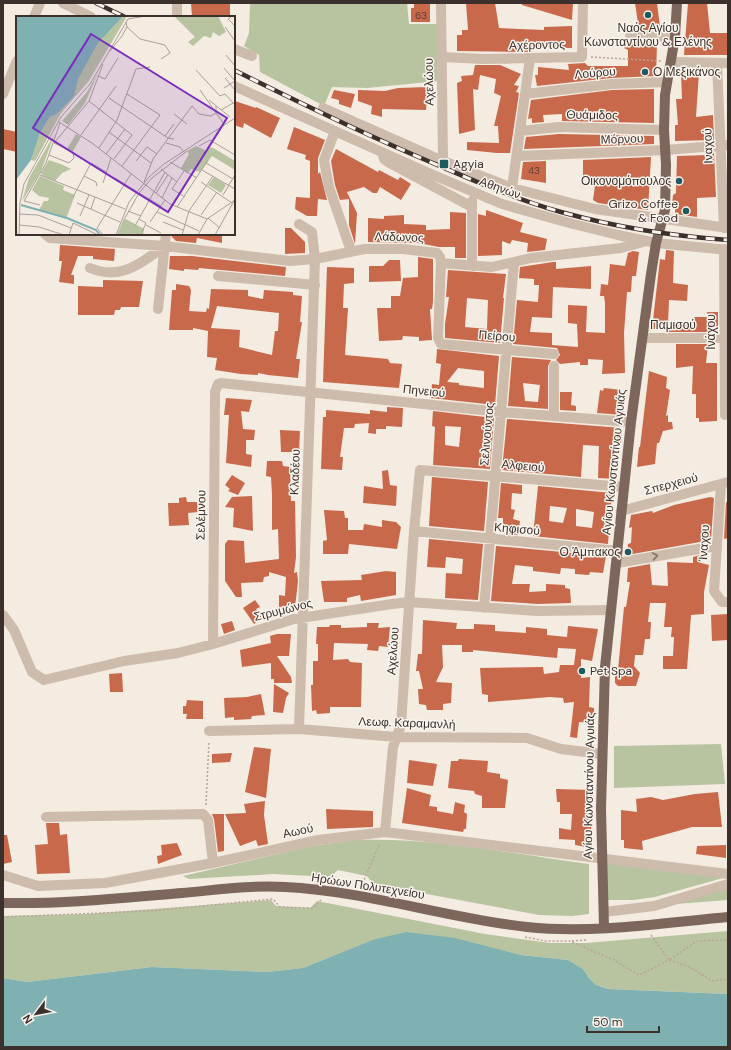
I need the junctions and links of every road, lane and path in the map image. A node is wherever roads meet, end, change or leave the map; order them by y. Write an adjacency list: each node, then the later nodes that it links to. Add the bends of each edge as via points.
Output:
1 (40, 3): 7 (street)
2 (62, 3): 8 (street)
3 (177, 3): 9 (street)
4 (441, 3): 14 (street, Αχελώου)
5 (583, 3): 15 (street)
6 (677, 3): 11 (main road, Αγίου Κωνσταντίνου Αγυιάς)
7 (34, 16)
8 (89, 16)
9 (177, 16)
10 (630, 36): 11 (street)
11 (675, 37): 17 (main road, Αγίου Κωνσταντίνου Αγυιάς)
12 (235, 48): 13 (street)
13 (252, 56)
14 (442, 57): 16 (street, Αχέροντος); 34 (street, Αχελώου)
15 (582, 57): 16 (street, Αχέροντος); 17 (path, Αχέροντος)
16 (530, 58): 25 (street)
17 (671, 62): 18 (street); 22 (main road, Αγίου Κωνσταντίνου Αγυιάς)
18 (718, 63): 19 (street); 30 (street, Ιναχού)
19 (728, 63)
20 (16, 64): 21 (street)
21 (10, 79): 24 (street)
22 (667, 82): 25 (street, Λούρου, via 612,84); 27 (main road, Αγίου Κωνσταντίνου Αγυιάς)
23 (235, 86): 28 (street, Αθηνών)
24 (3, 94)
25 (525, 94): 29 (street)
26 (323, 108): 34 (street, Αθηνών)
27 (664, 130): 29 (street, Θυάμιδος, via 559,127); 31 (main road, Αγίου Κωνσταντίνου Αγυιάς)
28 (335, 131): 32 (street, Αθηνών); 46 (street, via 324,160 329,187)
29 (520, 131): 33 (street)
30 (724, 145): 31 (street, Μόρνου); 40 (street, Ιναχού)
31 (666, 150): 33 (street, Μόρνου); 38 (main road, Αγίου Κωνσταντίνου Αγυιάς)
32 (382, 152): 36 (street, Αθηνών); 37 (street, via 388,162)
33 (517, 156): 35 (street)
34 (443, 160): 35 (street, Αθηνών)
35 (512, 188): 38 (street, Αθηνών, via 595,209)
36 (473, 193): 37 (street); 43 (street, Αθηνών, via 550,218)
37 (472, 207): 50 (street)
38 (663, 219): 40 (street, Αθηνών); 43 (main road, Αγίου Κωνσταντίνου Αγυιάς)
39 (299, 224): 47 (street, Κλαδέου, via 312,232)
40 (726, 228)
41 (46, 235): 44 (street, Λάδωνος, via 50,238)
42 (166, 235): 44 (street)
43 (652, 242): 45 (street, Αθηνών); 48 (street); 55 (main road, Αγίου Κωνσταντίνου Αγυιάς)
44 (165, 246): 47 (street, Λάδωνος, via 290,261); 51 (street, via 143,263 130,269 109,272); 54 (street)
45 (726, 250): 56 (street, Ινάχου)
46 (351, 251): 47 (street, Λάδωνος); 49 (street, Λάδωνος, via 384,249 434,252 440,257)
47 (315, 259): 53 (street, Κλαδέου)
48 (514, 262): 50 (street, via 492,267); 57 (street, Σελινούντος)
49 (441, 263): 50 (street); 57 (street, Πείρου, via 438,342 443,345)
50 (472, 266)
51 (90, 268)
52 (218, 276): 53 (street)
53 (315, 285): 61 (street, Κλαδέου)
54 (158, 309)
55 (643, 338): 56 (street, Παμισού); 65 (main road, Αγίου Κωνσταντίνου Αγυιάς)
56 (726, 338): 63 (street, Ινάχου)
57 (507, 350): 58 (street, Πείρου); 62 (street, Σελινούντος)
58 (554, 354)
59 (554, 366): 64 (street)
60 (216, 386): 61 (street, Πηνειού, via 221,383); 82 (street, Σελέμνου)
61 (311, 392): 62 (street, Πηνειού); 81 (street, Κλαδέου)
62 (501, 412): 64 (street, Πηνειού); 67 (street, Σελινούντος)
63 (724, 415)
64 (554, 416): 65 (street, Πηνειού)
65 (631, 422): 69 (main road, Αγίου Κωνσταντίνου Αγυιάς)
66 (420, 470): 67 (street, Αλφειού); 71 (street, Αχελώου)
67 (496, 476): 69 (street, Αλφειού); 72 (street, Σελινούντος)
68 (725, 483): 70 (street, Σπερχειού); 73 (street, Ίναχου)
69 (624, 487): 70 (main road, Αγίου Κωνσταντίνου Αγυιάς)
70 (621, 511): 74 (main road, Αγίου Κωνσταντίνου Αγυιάς)
71 (414, 531): 72 (street, Κηφισού); 76 (street, Αχελώου)
72 (490, 539): 74 (street, Κηφισού); 78 (street, Σελινούντος)
73 (716, 546): 75 (street, one-way to 73); 77 (street, Ίναχου, via 714,591)
74 (618, 551): 75 (main road, Αγίου Κωνσταντίνου Αγυιάς)
75 (617, 563): 79 (main road, Αγίου Κωνσταντίνου Αγυιάς)
76 (408, 602): 78 (street, Στρυμώνος); 81 (street, Στρυμώνος); 85 (street, Αχελώου, via 401,725)
77 (725, 602)
78 (484, 608): 79 (street, Στρυμώνος, via 548,612)
79 (611, 610): 86 (main road, Αγίου Κωνσταντίνου Αγυιάς, via 604,684)
80 (3, 615): 82 (street, Στρυμώνος, via 14,630 32,672 44,680)
81 (304, 617): 82 (street, Στρυμώνος, via 270,625); 83 (street, Κλαδέου)
82 (213, 644)
83 (299, 729): 84 (street, Λεωφ. Καραμανλή); 85 (street, Λεωφ. Καραμανλή)
84 (209, 731): 87 (path)
85 (396, 737): 86 (street, Λεωφ. Καραμανλή, via 527,738 561,749); 89 (street, Αχελώου)
86 (602, 754): 90 (main road, Αγίου Κωνσταντίνου Αγυιάς)
87 (205, 816): 88 (street, via 200,814); 91 (street, via 208,820)
88 (46, 817)
89 (385, 832): 90 (street, Αωού); 91 (street, Αωού, via 318,840); 95 (path)
90 (601, 857): 92 (street, Αωού); 98 (main road, Αγίου Κωνσταντίνου Αγυιάς)
91 (213, 863): 93 (street, Αωού, via 116,882 55,886 33,885)
92 (728, 874)
93 (3, 875)
94 (728, 884): 98 (street, via 654,906)
95 (358, 895): 97 (main road, Ηρώων Πολυτεχνείου, via 311,889 260,887 96,900); 102 (main road, Ηρώων Πολυτεχνείου, via 524,926)
96 (322, 899): 99 (path, via 313,908 280,907 273,899 150,911)
97 (3, 903)
98 (604, 912): 102 (main road, Αγίου Κωνσταντίνου Αγυιάς)
99 (3, 917)
100 (728, 917): 101 (main road, Ηρώων Πολυτεχνείου)
101 (641, 925): 102 (main road, Ηρώων Πολυτεχνείου); 105 (path)
102 (604, 927)
103 (522, 937): 105 (path, via 545,941 570,941 614,960 639,975)
104 (728, 940): 105 (path, via 697,941)
105 (669, 960): 106 (path, via 690,967 712,981)
106 (728, 979)

